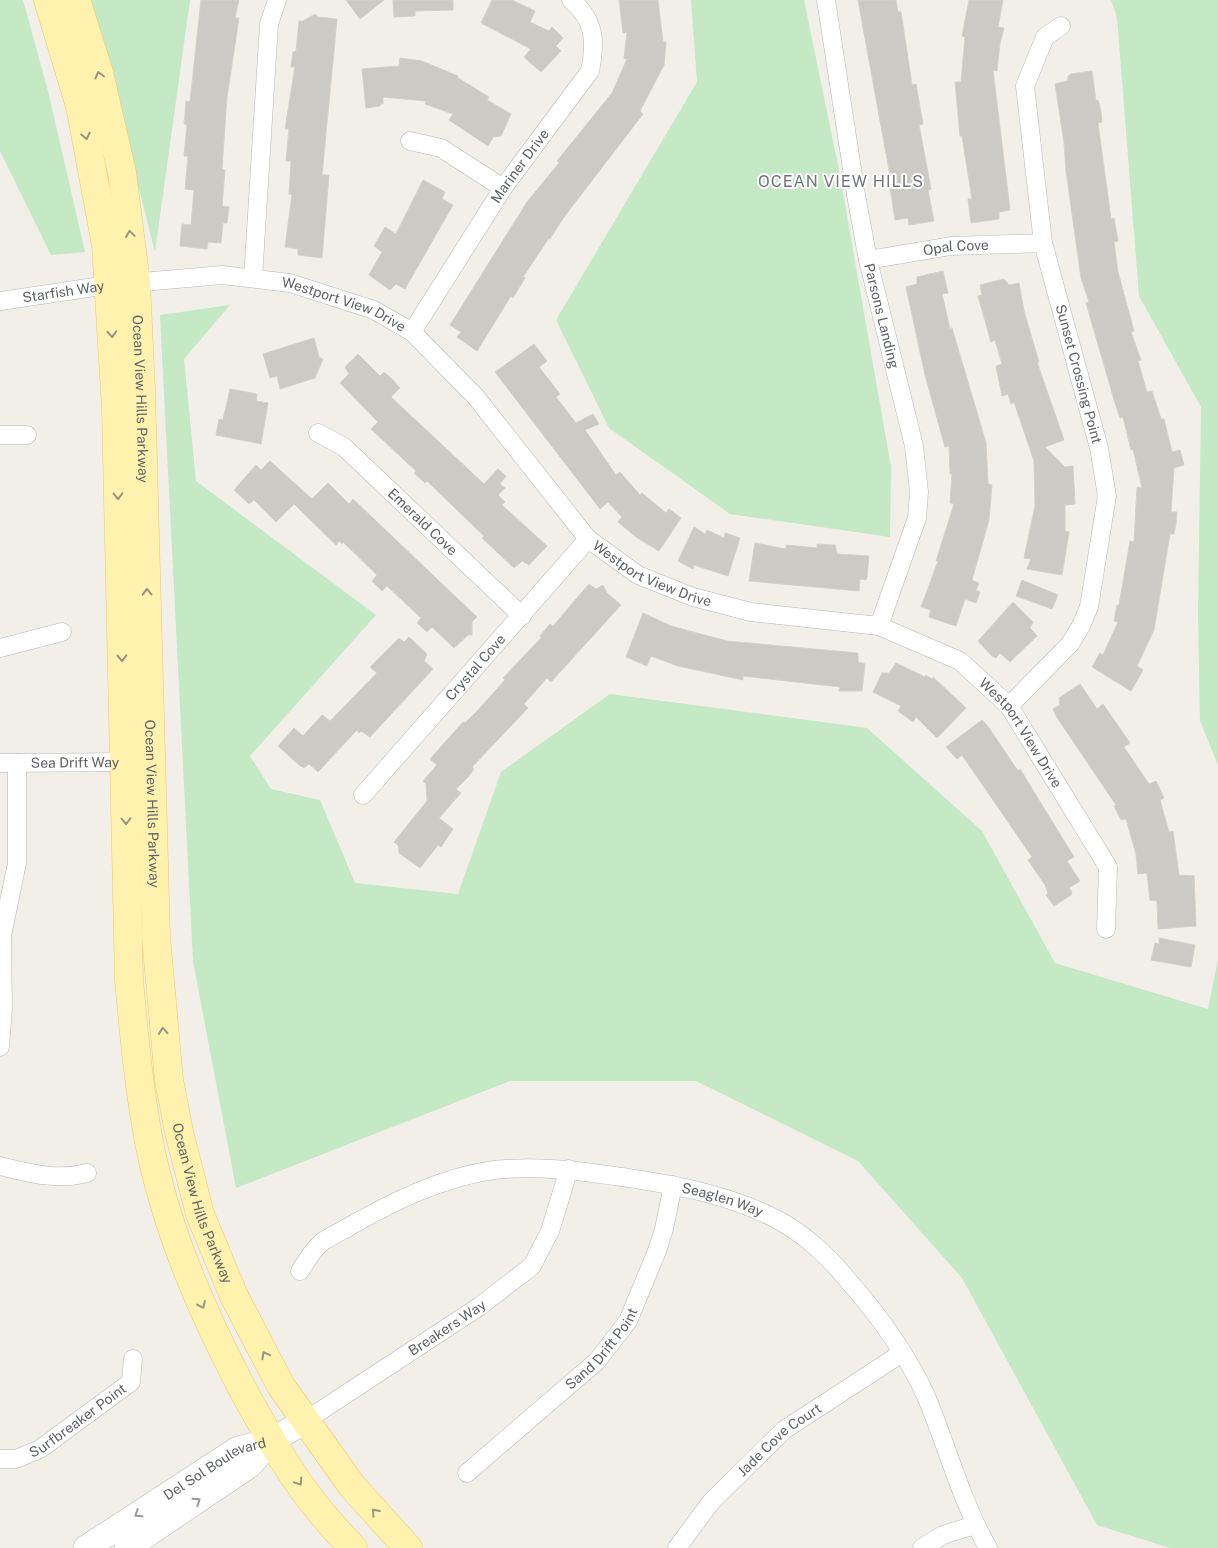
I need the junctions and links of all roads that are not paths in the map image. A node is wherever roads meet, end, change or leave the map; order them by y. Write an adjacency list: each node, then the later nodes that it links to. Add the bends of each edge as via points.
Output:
1 (48, 0): 12 (main road, Ocean View Hills Parkway, one-way to 12, via 80,106 106,245)
2 (76, 0): 12 (main road, Ocean View Hills Parkway, one-way to 2, via 122,173 99,74)
3 (277, 0): 11 (street, via 268,29)
4 (571, 0): 8 (street, Mariner Drive, via 583,10 590,23 594,54 590,71)
5 (826, 0): 10 (street, Parsons Landing)
6 (1061, 26): 9 (street, Sunset Crossing Point, via 1046,37 1025,86)
7 (410, 141): 8 (street, via 441,148)
8 (503, 188): 14 (street, Mariner Drive)
9 (1043, 244): 10 (street, Opal Cove, via 951,246); 23 (street, Sunset Crossing Point, via 1099,448 1107,496 1089,607 1081,626 1070,644)
10 (868, 260): 20 (street, Parsons Landing, via 914,446 919,492 917,518)
11 (253, 278): 12 (street, Westport View Drive, via 222,275); 14 (street, Westport View Drive, via 290,283 328,294 374,310)
12 (124, 284): 13 (street, Starfish Way); 24 (main road, Ocean View Hills Parkway, one-way to 24, via 116,409); 26 (main road, Ocean View Hills Parkway, one-way to 12, via 141,390)
13 (0, 301)
14 (412, 332): 18 (street, Westport View Drive, via 475,396)
15 (318, 433): 19 (street, Emerald Cove, via 344,447)
16 (0, 435): 17 (street)
17 (27, 436)
18 (588, 538): 19 (street, Crystal Cove); 20 (street, Westport View Drive, via 638,575 673,591 709,602 770,615)
19 (522, 616): 27 (street, Crystal Cove)
20 (879, 626): 23 (street, Westport View Drive, via 960,660)
21 (62, 632): 22 (street)
22 (0, 648)
23 (1009, 706): 28 (street, Westport View Drive, via 1108,867)
24 (124, 762): 25 (street, Sea Drift Way); 26 (street, Sea Drift Way); 38 (main road, Ocean View Hills Parkway, one-way to 38, via 130,980 136,1065 150,1144 170,1220 199,1299 232,1369)
25 (8, 763): 29 (street, via 17,863 2,936)
26 (151, 763): 37 (main road, Ocean View Hills Parkway, one-way to 26, via 281,1386 234,1296 200,1214 179,1132 166,1055 156,938)
27 (363, 795)
28 (1106, 929)
29 (0, 1047)
30 (0, 1166): 32 (street, via 52,1177 70,1177)
31 (569, 1169): 33 (street, Seaglen Way); 34 (street, Seaglen Way, via 493,1170 445,1182 384,1207 320,1243); 37 (street, Breakers Way, via 550,1231 532,1266 480,1306)
32 (87, 1172)
33 (673, 1185): 35 (street, Seaglen Way, via 728,1199 778,1220 814,1246 847,1278); 40 (street, Sand Drift Point, via 657,1251 628,1321 597,1361)
34 (300, 1271)
35 (902, 1353): 41 (street, Seaglen Way, via 927,1399); 46 (street, Jade Cove Court, via 784,1430 711,1502)
36 (133, 1359): 39 (street, Surfbreaker Point, via 131,1382 40,1449 16,1459)
37 (305, 1421): 38 (street, Breakers Way); 45 (main road, Ocean View Hills Parkway, one-way to 37, via 352,1486)
38 (272, 1441): 42 (street, Del Sol Boulevard, one-way to 42, via 238,1449); 43 (street, Del Sol Boulevard, one-way to 38, via 250,1465); 44 (main road, Ocean View Hills Parkway, one-way to 44, via 319,1510)
39 (0, 1459)
40 (467, 1473)
41 (975, 1525): 47 (street, via 943,1535); 48 (street, Seaglen Way)
42 (86, 1548)
43 (127, 1548)
44 (353, 1548)
45 (408, 1548)
46 (677, 1548)
47 (922, 1548)
48 (988, 1548)

